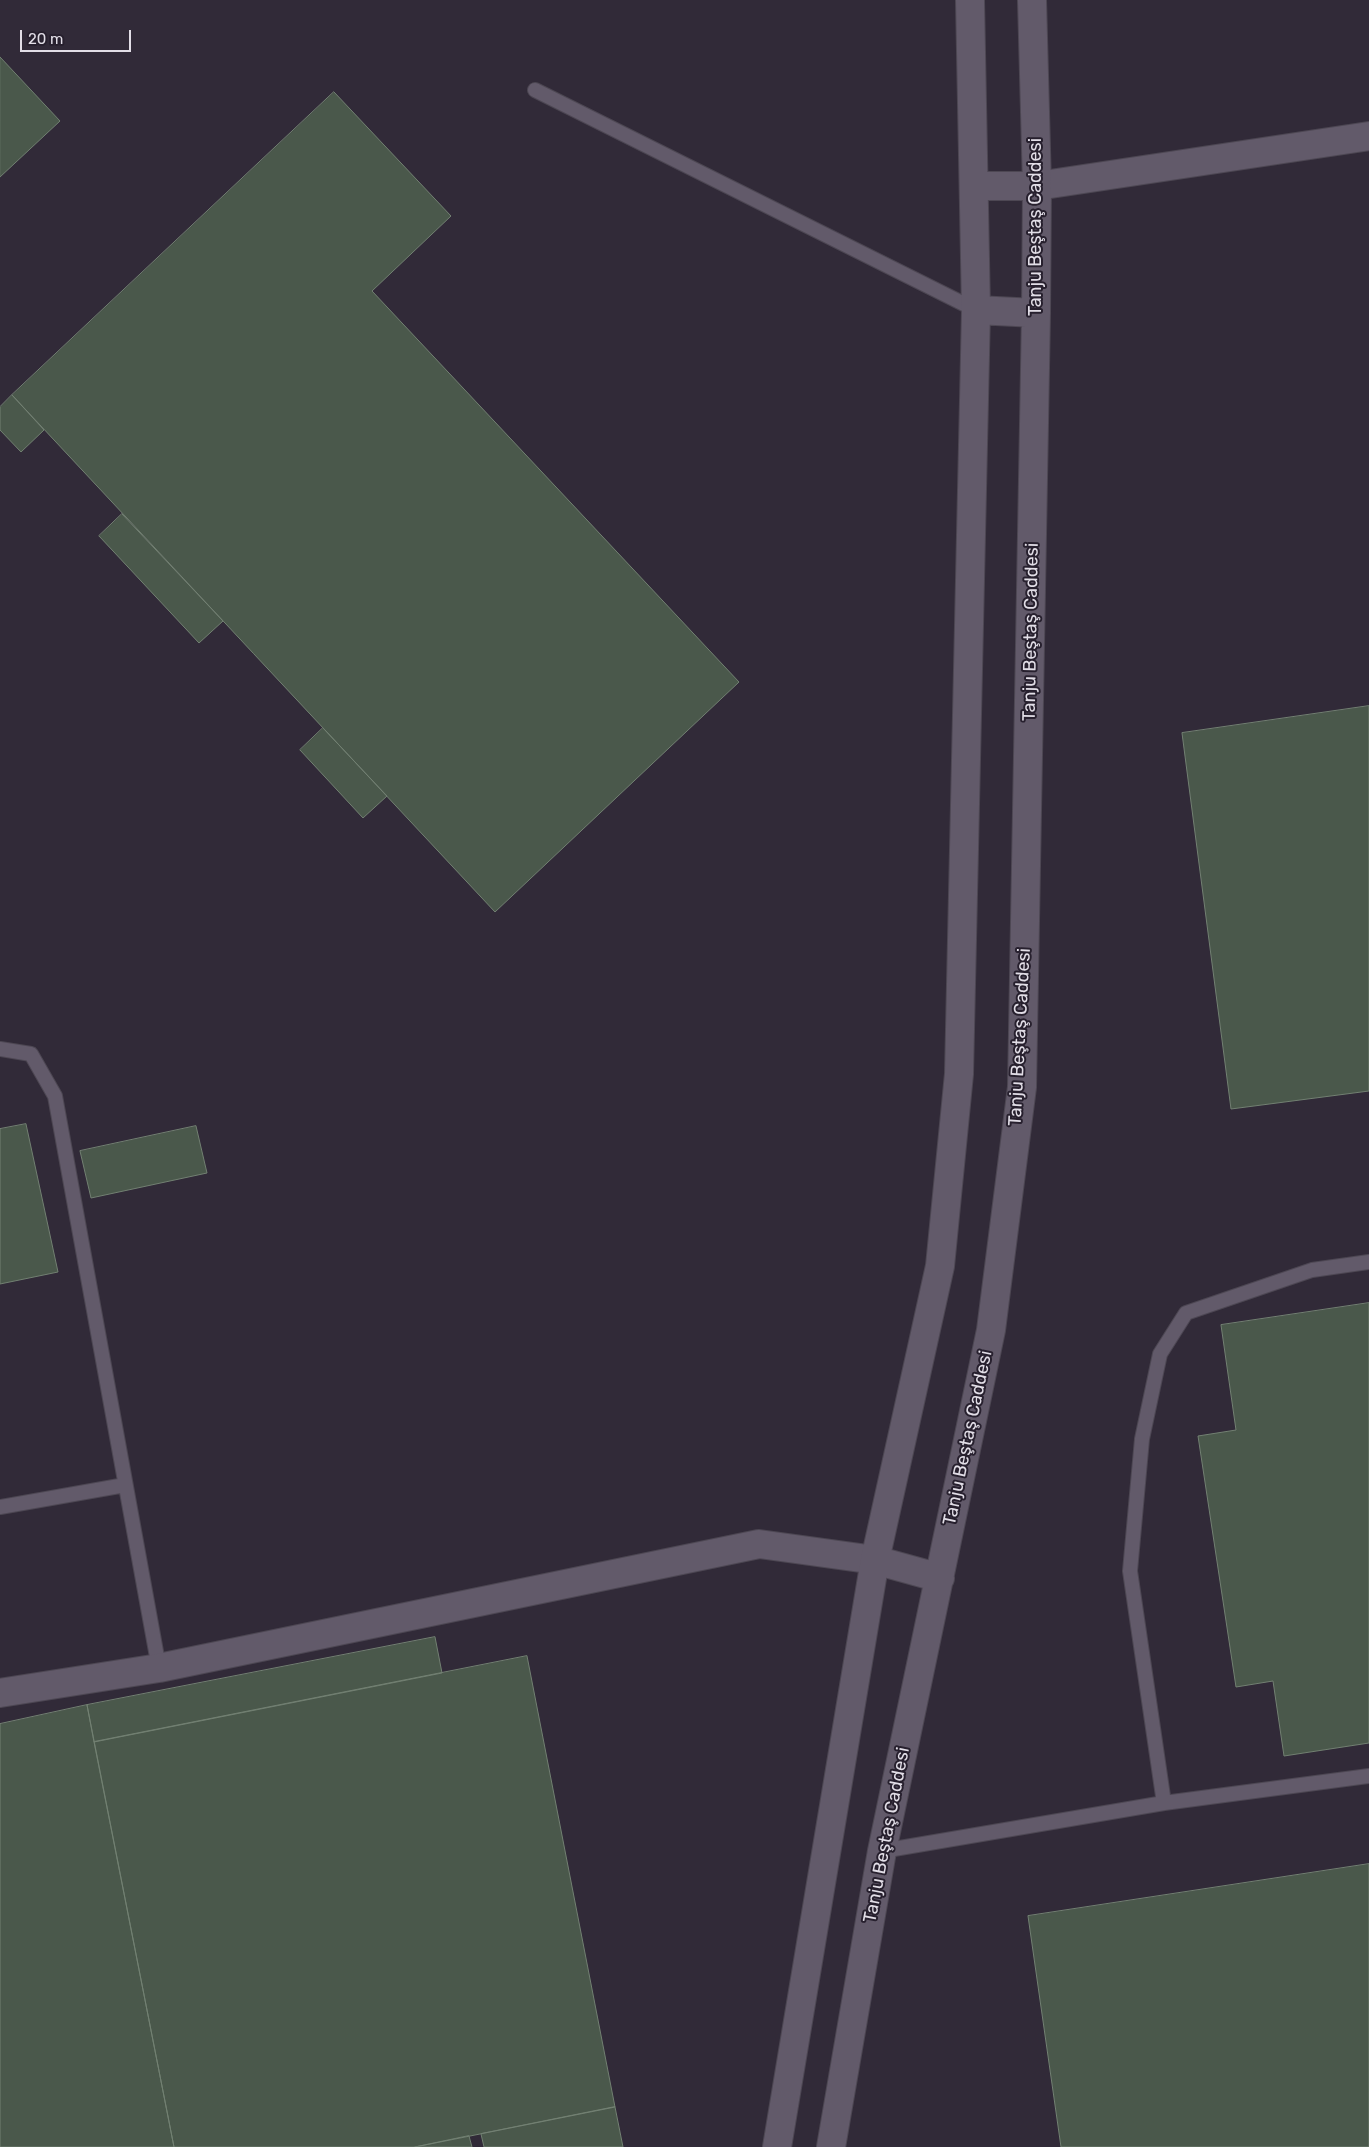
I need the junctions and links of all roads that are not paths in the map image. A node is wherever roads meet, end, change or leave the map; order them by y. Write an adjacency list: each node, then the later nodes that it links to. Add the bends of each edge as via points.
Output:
1 (970, 0): 5 (street)
2 (1032, 0): 6 (street, Tanju Beştaş Caddesi)
3 (536, 90): 7 (lane)
4 (1369, 136): 6 (street)
5 (974, 186): 6 (street); 7 (street)
6 (1037, 186): 8 (street, Tanju Beştaş Caddesi)
7 (976, 310): 8 (street); 13 (street, via 959,1074 940,1266)
8 (1036, 313): 14 (street, Tanju Beştaş Caddesi, via 1022,1087 991,1330)
9 (0, 1049): 11 (lane, via 31,1054 55,1096)
10 (1369, 1262): 18 (lane, via 1312,1270 1186,1313 1160,1354 1142,1440 1130,1571)
11 (125, 1485): 12 (lane); 15 (lane)
12 (0, 1506)
13 (875, 1560): 14 (street); 15 (street, via 759,1544); 20 (street)
14 (940, 1578): 19 (street, Tanju Beştaş Caddesi)
15 (160, 1668): 16 (street)
16 (0, 1694)
17 (1369, 1776): 18 (lane)
18 (1164, 1803): 19 (lane)
19 (882, 1851): 21 (street, Tanju Beştaş Caddesi)
20 (777, 2147)
21 (831, 2147)

